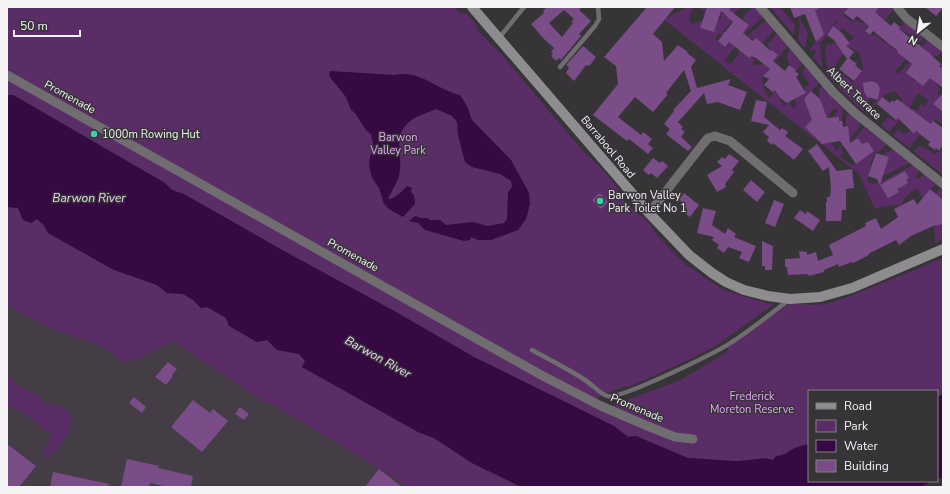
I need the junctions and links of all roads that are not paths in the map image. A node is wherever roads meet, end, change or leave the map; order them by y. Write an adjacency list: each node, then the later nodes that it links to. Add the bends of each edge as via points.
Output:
1 (472, 7): 6 (street, Barrabool Road)
2 (524, 7): 6 (lane)
3 (598, 7): 8 (lane, via 599,19 595,26)
4 (760, 7): 10 (street, Albert Terrace, via 834,94)
5 (897, 7): 7 (street, via 906,18)
6 (499, 38): 12 (street, Barrabool Road)
7 (943, 47)
8 (560, 68)
9 (7, 75): 16 (street, Promenade, via 543,376 645,425 675,437)
10 (943, 184)
11 (793, 193): 12 (street, via 730,141 715,136 708,138)
12 (649, 213): 14 (street, Barrabool Road, via 689,255 726,282 744,290)
13 (943, 249): 14 (street, Barrabool Road, via 852,288 820,297)
14 (790, 299): 15 (lane, Promenade, via 732,342 689,365 612,397)
15 (532, 350)
16 (694, 439)

